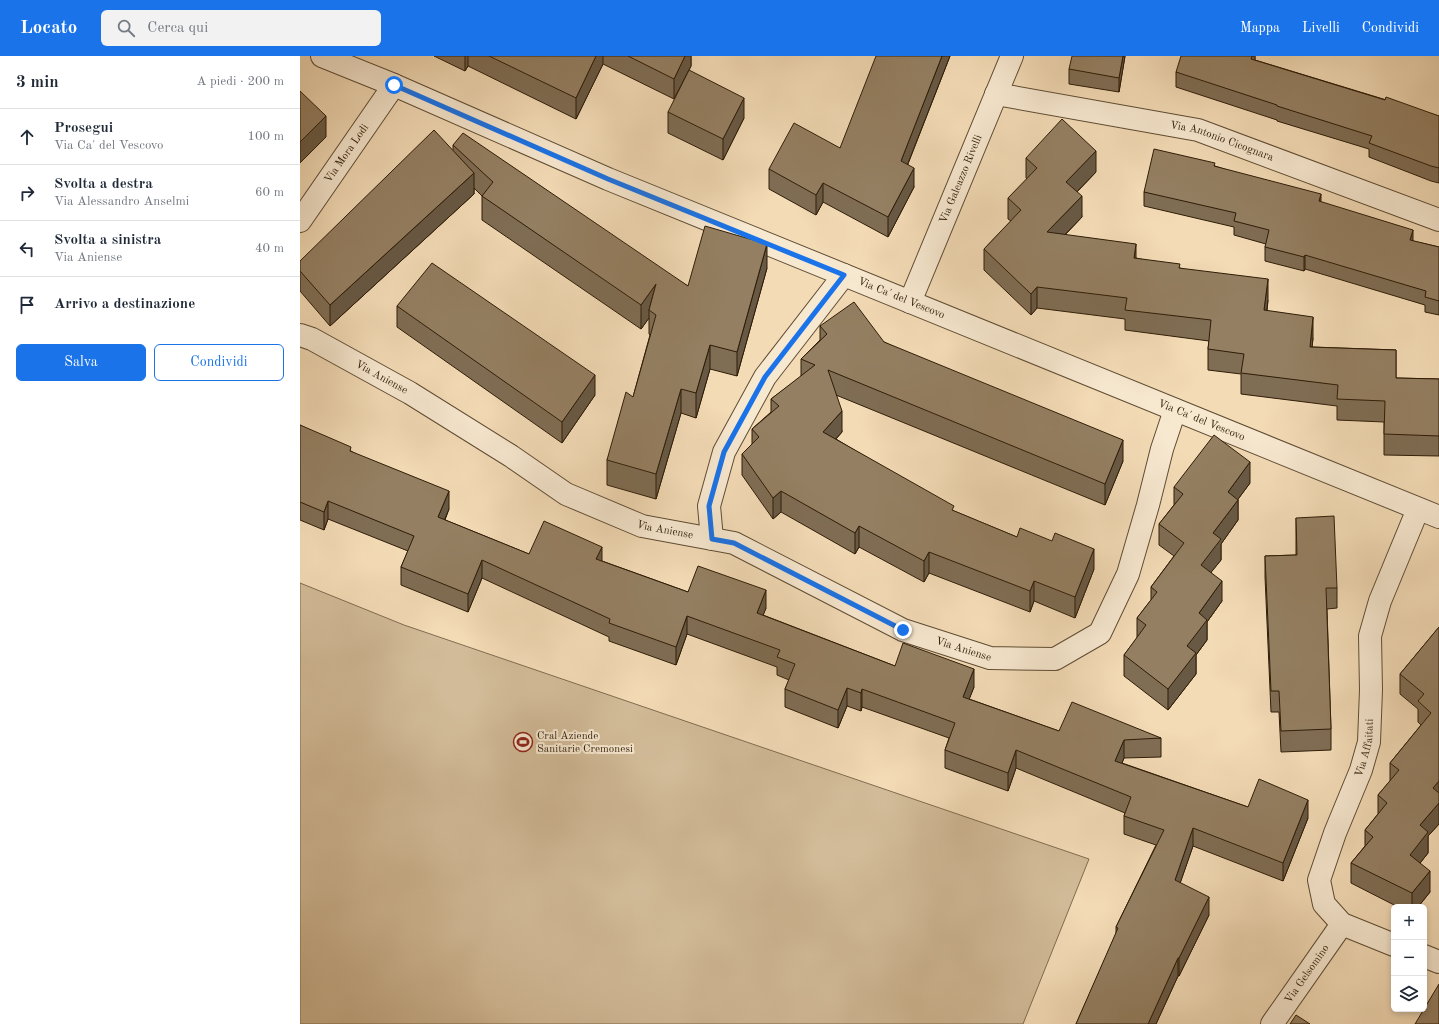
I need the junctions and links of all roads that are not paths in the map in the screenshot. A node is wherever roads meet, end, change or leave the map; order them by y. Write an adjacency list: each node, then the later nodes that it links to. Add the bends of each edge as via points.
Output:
1 (322, 56): 3 (street, Via Ca' del Vescovo)
2 (1012, 56): 4 (street, Via Galeazzo Rivelli)
3 (394, 85): 6 (street, Via Mora Lodi); 7 (street, Via Ca' del Vescovo, via 608,179)
4 (996, 94): 5 (street, Via Antonio Cicognara, via 1198,130); 8 (street, Via Galeazzo Rivelli)
5 (1439, 220)
6 (300, 222)
7 (844, 275): 8 (street, Via Ca' del Vescovo); 13 (street, via 765,377 724,452 709,506)
8 (910, 302): 10 (street, Via Ca' del Vescovo)
9 (300, 335): 13 (street, Via Aniense, via 312,339 410,393 511,456 566,494 642,526)
10 (1175, 410): 11 (street, Via Ca' del Vescovo); 13 (street, Via Aniense, via 1128,574 1100,633 1055,659 990,658 903,630 734,543)
11 (1418, 509): 12 (street, Via Ca' del Vescovo); 14 (street, Via Affaitati, via 1380,601 1370,636 1369,742 1361,770 1319,880 1324,904)
12 (1439, 517)
13 (712, 539)
14 (1342, 924): 15 (street, Via Affaitati); 18 (street, Via Gelsomino)
15 (1391, 944)
16 (1427, 957): 17 (street)
17 (1439, 962)
18 (1272, 1024)

